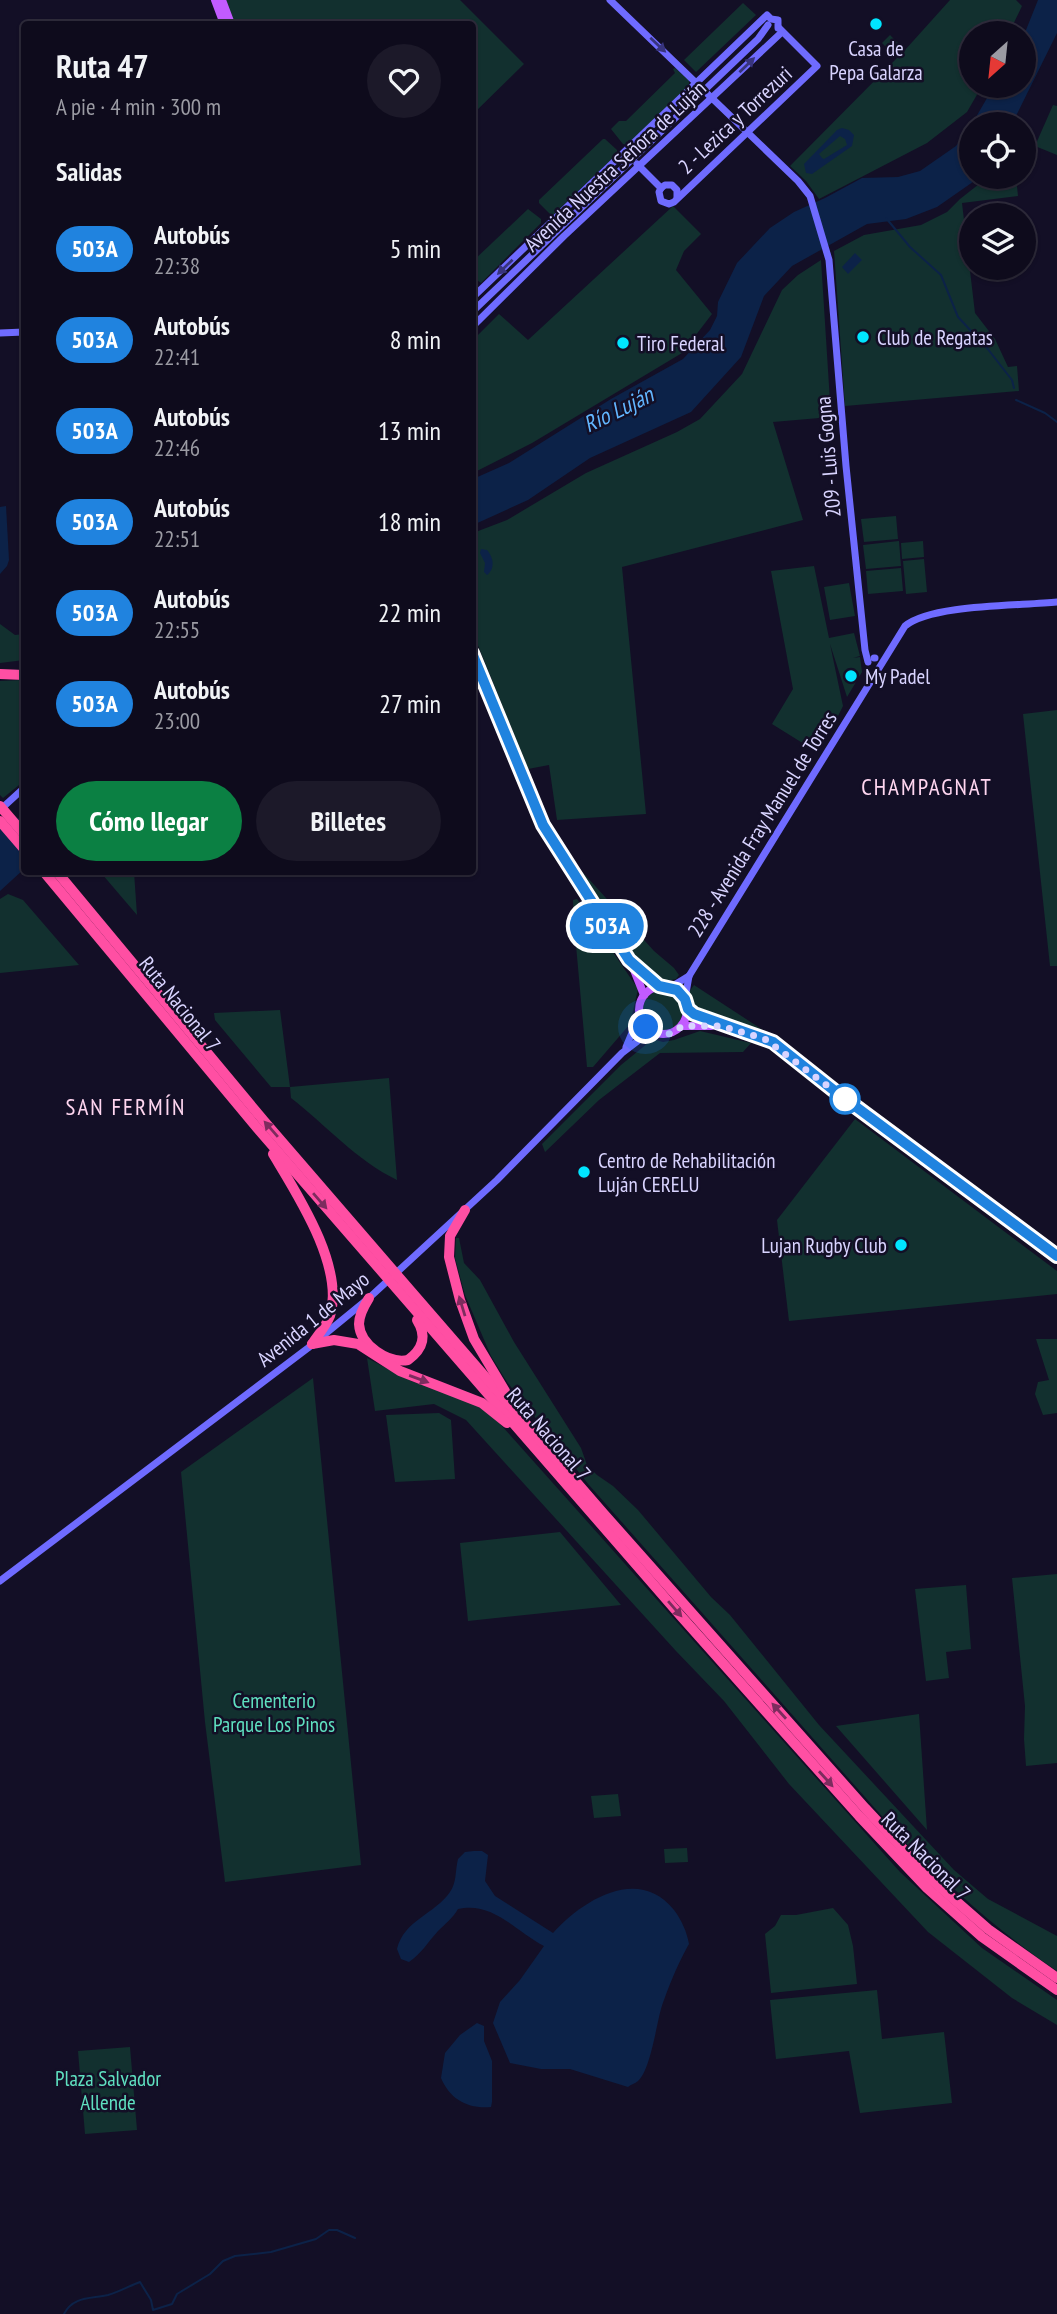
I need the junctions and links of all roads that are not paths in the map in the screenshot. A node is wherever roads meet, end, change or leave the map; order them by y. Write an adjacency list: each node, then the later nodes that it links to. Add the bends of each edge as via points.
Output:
1 (215, 0): 4 (main road)
2 (222, 0): 5 (main road)
3 (610, 0): 7 (main road, one-way to 7)
4 (223, 21)
5 (231, 21)
6 (773, 25): 7 (main road, Avenida Nuestra Señora de Luján); 8 (main road, Avenida Nuestra Señora de Luján); 9 (main road, Avenida Nuestra Señora de Luján, one-way to 6); 10 (main road, 2 - Lezica y Torrezuri, via 817,66)
7 (697, 83): 8 (main road); 15 (main road, Avenida Nuestra Señora de Luján, one-way to 15)
8 (704, 90): 9 (main road); 11 (main road, Avenida Nuestra Señora de Luján)
9 (713, 99): 10 (main road); 12 (main road, Avenida Nuestra Señora de Luján)
10 (747, 132): 14 (main road, 2 - Lezica y Torrezuri); 24 (main road, 209 - Luis Gogna, via 807,192 829,260 865,650)
11 (632, 159): 12 (main road); 16 (main road, Avenida Nuestra Señora de Luján)
12 (640, 167): 13 (main road); 18 (main road, Avenida Nuestra Señora de Luján)
13 (661, 188): 14 (main road, via 675,187); 14 (main road, via 661,201 669,204)
14 (677, 199)
15 (476, 294)
16 (476, 312)
17 (476, 316): 18 (main road)
18 (482, 317): 19 (main road, Avenida Nuestra Señora de Luján)
19 (476, 323)
20 (21, 332): 21 (main road)
21 (0, 333)
22 (1057, 602): 24 (main road, via 919,617 905,626)
23 (476, 662): 34 (main road, via 543,825)
24 (874, 663): 35 (main road, 228 - Avenida Fray Manuel de Torres, via 864,691)
25 (0, 674): 26 (highway)
26 (21, 675)
27 (21, 790): 28 (main road)
28 (0, 808): 30 (highway)
29 (0, 821): 31 (highway)
30 (21, 831)
31 (21, 846)
32 (53, 875): 48 (highway, Ruta Nacional 7)
33 (53, 875): 54 (highway, Ruta Nacional 7, one-way to 33)
34 (629, 960): 36 (main road); 38 (main road)
35 (689, 976): 37 (main road, 228 - Avenida Fray Manuel de Torres); 39 (main road, 228 - Avenida Fray Manuel de Torres)
36 (659, 986): 37 (main road); 38 (main road)
37 (671, 987): 39 (main road)
38 (644, 995): 41 (main road)
39 (685, 999): 40 (main road)
40 (688, 1009): 42 (main road); 43 (main road)
41 (639, 1016): 45 (main road); 47 (main road, Avenida 1 de Mayo)
42 (682, 1026): 43 (main road); 45 (main road, via 673,1033)
43 (721, 1026): 46 (main road)
44 (769, 1032): 46 (main road)
45 (657, 1034): 47 (main road, Avenida 1 de Mayo, via 643,1037)
46 (779, 1048): 50 (main road)
47 (622, 1053): 49 (main road, Avenida 1 de Mayo)
48 (258, 1129): 52 (highway, Ruta Nacional 7, one-way to 52); 53 (highway, via 307,1211 328,1270 331,1310)
49 (465, 1210): 51 (main road, Avenida 1 de Mayo); 54 (highway, one-way to 49, via 480,1352 460,1300 449,1244)
50 (1057, 1256)
51 (369, 1298): 52 (highway, via 359,1321 364,1339 385,1357 402,1361 416,1354 424,1337); 53 (main road, Avenida 1 de Mayo)
52 (407, 1301): 55 (highway, Ruta Nacional 7)
53 (312, 1344): 55 (highway, one-way to 55, via 334,1340 358,1344 400,1371 482,1403); 56 (main road, Avenida 1 de Mayo)
54 (531, 1429): 57 (highway, Ruta Nacional 7, one-way to 54, via 988,1929 932,1880)
55 (536, 1449): 58 (highway, Ruta Nacional 7, one-way to 58, via 927,1888 982,1937)
56 (0, 1581)
57 (1057, 1978)
58 (1057, 1990)

